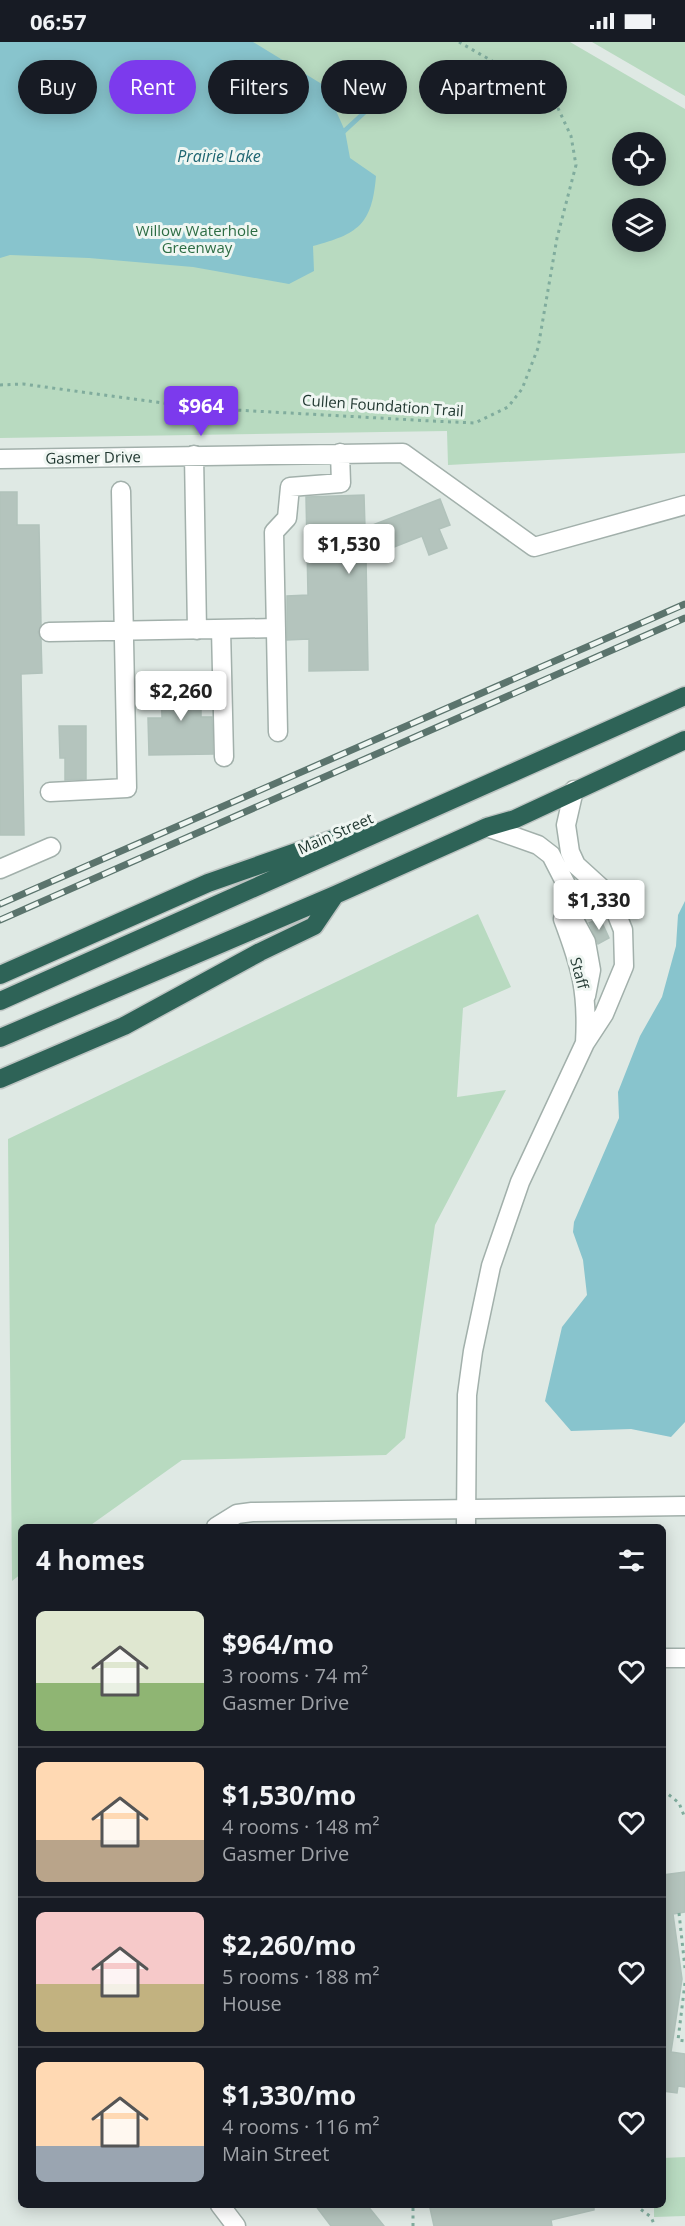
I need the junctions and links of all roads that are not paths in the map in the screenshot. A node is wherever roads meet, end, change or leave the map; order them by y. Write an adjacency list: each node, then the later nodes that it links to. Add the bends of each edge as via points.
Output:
1 (340, 453): 2 (street, Gasmer Drive); 5 (street, Gasmer Drive, via 403,453 534,547); 6 (street, via 341,483 290,487 287,518 274,532)
2 (194, 455): 3 (street, Gasmer Drive); 8 (street)
3 (0, 459)
4 (121, 491): 9 (street)
5 (685, 505)
6 (276, 628): 7 (street); 12 (street)
7 (221, 629): 8 (street); 14 (street)
8 (197, 630): 9 (street)
9 (123, 631): 10 (street); 17 (street, via 127,788)
10 (49, 632)
11 (685, 696): 15 (highway, Main Street)
12 (278, 732)
13 (685, 740): 16 (highway)
14 (224, 757)
15 (497, 781): 23 (highway, via 208,883); 24 (highway, Main Street)
16 (574, 790): 18 (highway, via 515,819); 21 (street, via 566,833)
17 (50, 792)
18 (487, 827): 21 (street, via 545,849); 22 (highway)
19 (51, 847): 20 (street)
20 (0, 869)
21 (572, 873): 26 (street, Staff, via 559,890 562,917 586,996); 26 (street, via 597,881 609,894 623,930 620,982)
22 (335, 895): 25 (highway); 27 (highway, via 314,926 124,1026)
23 (0, 975)
24 (0, 1001)
25 (0, 1038)
26 (585, 1043): 29 (street, via 520,1182 491,1266 467,1395)
27 (0, 1079)
28 (685, 1506): 29 (street)
29 (466, 1508): 30 (street, via 252,1512 237,1514); 31 (street)
30 (221, 1524)
31 (466, 1524)
32 (666, 1658): 33 (street)
33 (685, 1658)
34 (222, 2208): 35 (street)
35 (236, 2226)

